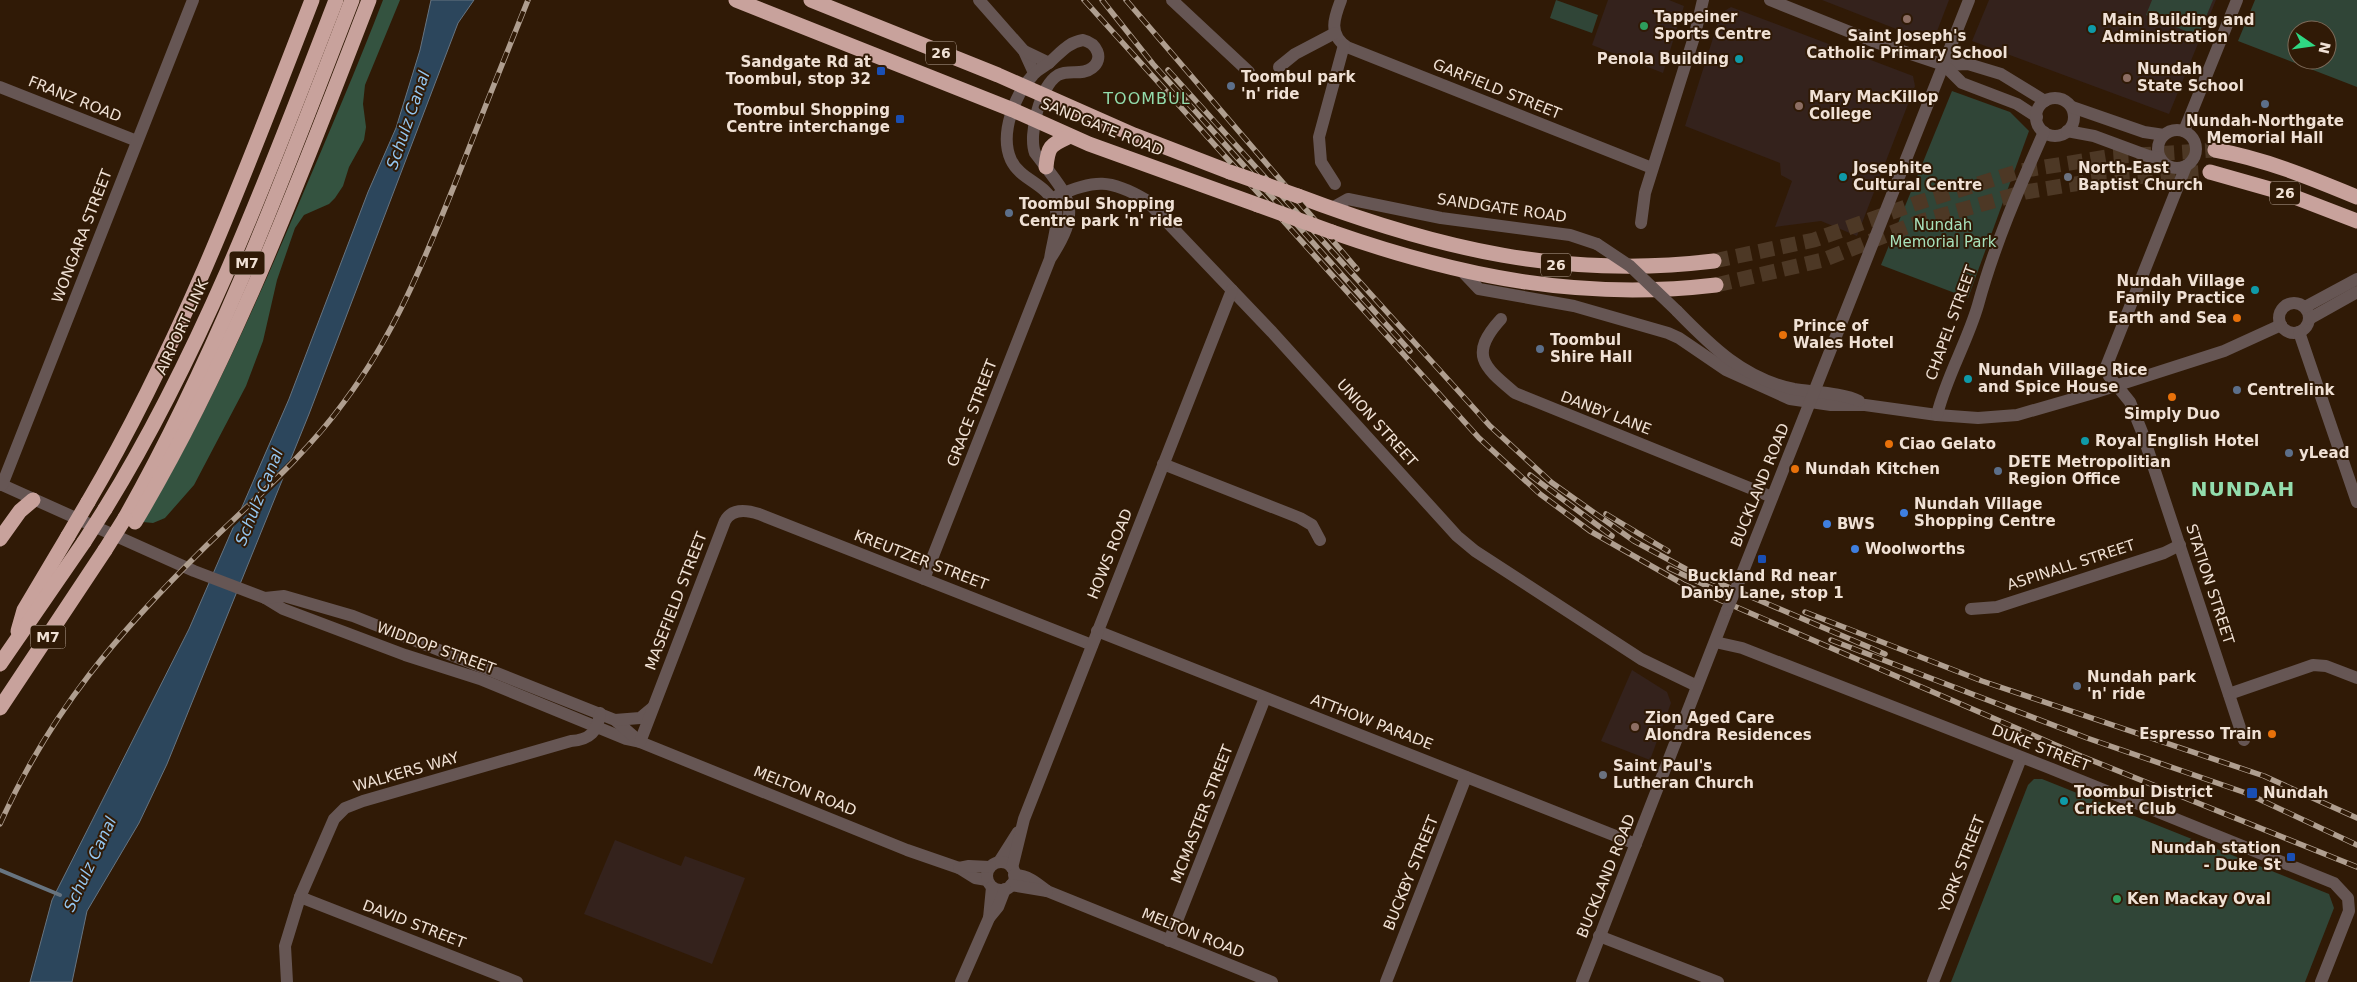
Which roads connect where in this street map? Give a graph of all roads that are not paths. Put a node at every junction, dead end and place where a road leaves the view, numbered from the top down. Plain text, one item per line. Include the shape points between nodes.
1 (193, 0) edge
2 (312, 0) edge
3 (336, 0) edge
4 (352, 0) edge
5 (369, 0) edge
6 (736, 0) edge
7 (811, 0) edge
8 (979, 0) edge
9 (1172, 0) edge
10 (1341, 0) edge
11 (1703, 0) edge
12 (1770, 0) edge
13 (1969, 0) edge
14 (2238, 0) edge
15 (1335, 33) junction
16 (1344, 45) junction
17 (1024, 51) junction
18 (1049, 63) junction
19 (1944, 65) junction
20 (1279, 66) dead end
21 (1249, 72) dead end
22 (1034, 73) junction
23 (1024, 86) junction
24 (0, 87) edge
25 (1044, 95) junction
26 (2045, 101) junction
27 (2072, 107) junction
28 (1014, 110) junction
29 (2036, 117) junction
30 (1035, 119) junction
31 (2067, 131) junction
32 (2184, 131) junction
33 (2044, 132) junction
34 (1070, 136) junction
35 (2164, 136) junction
36 (137, 141) junction
37 (2215, 150) tunnel mouth
38 (2160, 158) junction
39 (2186, 166) junction
40 (1046, 168) junction
41 (1652, 168) junction
42 (2210, 172) tunnel mouth
43 (1335, 184) dead end
44 (1065, 192) junction
45 (2357, 197) edge
46 (1052, 198) junction
47 (1332, 208) junction
48 (2357, 221) edge
49 (1641, 223) dead end
50 (1050, 259) junction
51 (1714, 261) tunnel mouth
52 (1461, 270) junction
53 (2357, 279) edge
54 (1716, 285) tunnel mouth
55 (1232, 290) junction
56 (2357, 292) edge
57 (2305, 307) junction
58 (1501, 319) dead end
59 (2310, 319) junction
60 (2281, 325) junction
61 (2299, 332) junction
62 (2116, 386) junction
63 (1812, 397) junction
64 (1937, 416) junction
65 (1164, 464) junction
66 (1, 485) edge
67 (1772, 497) junction
68 (33, 500) junction
69 (2357, 502) edge
70 (738, 511) joint
71 (130, 520) junction
72 (0, 539) edge
73 (1320, 540) dead end
74 (2180, 545) junction
75 (924, 579) junction
76 (265, 598) junction
77 (1971, 609) dead end
78 (1097, 631) junction
79 (1715, 642) junction
80 (14, 644) junction
81 (1092, 645) junction
82 (0, 664) edge
83 (2357, 678) edge
84 (1697, 686) junction
85 (2229, 694) junction
86 (1265, 698) junction
87 (0, 708) edge
88 (652, 708) junction
89 (600, 713) junction
90 (582, 720) junction
91 (615, 720) junction
92 (597, 727) junction
93 (2244, 740) dead end
94 (571, 741) junction
95 (640, 742) junction
96 (2021, 758) junction
97 (1466, 777) junction
98 (1020, 830) junction
99 (1636, 844) junction
100 (992, 874) junction
101 (1011, 879) junction
102 (300, 897) junction
103 (989, 918) junction
104 (1599, 936) junction
105 (1170, 941) junction
106 (287, 982) edge
107 (517, 982) edge
108 (961, 982) edge
109 (1272, 982) edge
110 (1386, 982) edge
111 (1582, 982) edge
112 (1718, 982) edge
113 (1933, 982) edge
114 (2321, 982) edge

1 - 36 street, WONGARA STREET
2 - 80 highway, bridge via 177,330 123,441 24,610
3 - 80 highway, AIRPORT LINK / M7, bridge via 200,333 145,441 84,542
4 - 71 highway, M7 via 214,341
5 - 71 highway via 230,340 172,458
6 - 28 highway, SANDGATE ROAD / 26
7 - 23 highway, SANDGATE ROAD / 26
8 - 17 street
9 - 21 street
10 - 15 street via 1334,18
11 - 41 street
12 - 19 street via 1875,42
13 - 19 street, BUCKLAND ROAD
14 - 32 street
15 - 16 street
15 - 20 street
16 - 41 street, GARFIELD STREET
16 - 43 street via 1319,137 1321,162
17 - 18 street
17 - 22 street
18 - 22 street, GRACE STREET
18 - 25 street, GRACE STREET via 1073,42 1088,41 1097,50 1098,60 1091,69 1057,76
19 - 26 street via 1968,64 2001,74
19 - 29 street via 1962,83 2017,104
19 - 63 street, BUCKLAND ROAD
22 - 23 street, GRACE STREET
23 - 25 highway, SANDGATE ROAD / 26
23 - 28 street, GRACE STREET
24 - 36 street, FRANZ ROAD
25 - 30 street, GRACE STREET
25 - 47 highway, SANDGATE ROAD / 26, bridge via 1134,135
26 - 27 street via 2057,98
26 - 29 street
27 - 31 street via 2074,120
27 - 35 street
28 - 30 highway, SANDGATE ROAD / 26
28 - 46 street, GRACE STREET via 1007,136 1011,160 1019,171
29 - 33 street
30 - 34 highway, SANDGATE ROAD / 26
30 - 40 street, GRACE STREET via 1033,146
31 - 33 street via 2056,136
31 - 38 street via 2094,136
32 - 35 street via 2173,130
32 - 39 street via 2194,138 2197,151
33 - 64 street, CHAPEL STREET via 1993,255
34 - 40 highway via 1050,146
34 - 52 highway, SANDGATE ROAD / 26, bridge via 1332,232
35 - 38 street via 2159,146
36 - 66 street, WONGARA STREET
37 - 45 highway, 26 via 2276,165
38 - 39 street via 2169,166
39 - 62 street, STATION STREET via 2108,358 2107,372
40 - 44 street, GRACE STREET
41 - 49 street
42 - 48 highway, 26 via 2284,193
44 - 46 street, UNION STREET
44 - 50 street, GRACE STREET via 1070,213 1068,226
44 - 55 street, UNION STREET via 1100,182 1133,192 1160,213
46 - 50 street, GRACE STREET via 1056,222
47 - 51 highway, SANDGATE ROAD / 26 via 1401,231 1531,261 1618,268
47 - 63 street, SANDGATE ROAD, bridge via 1348,199 1441,218 1570,235 1597,244 1630,266 1732,363 1760,378
50 - 75 street, GRACE STREET
52 - 54 highway, SANDGATE ROAD / 26 via 1528,284 1585,289 1643,291
52 - 63 street, SANDGATE ROAD via 1479,289 1583,308 1668,333 1739,378 1790,399
53 - 57 street
55 - 65 street, HOWS ROAD
55 - 84 street, UNION STREET via 1457,536 1641,659
56 - 59 street
57 - 59 street
57 - 60 street via 2293,302 2284,306 2279,315
58 - 67 street, DANBY LANE via 1483,350 1484,363 1515,393
59 - 61 street
60 - 61 street via 2289,332
60 - 62 street, SANDGATE ROAD via 2224,351
61 - 69 street
62 - 64 street, SANDGATE ROAD via 2017,415 1978,418
62 - 74 street, STATION STREET via 2130,402 2136,416
63 - 64 street, SANDGATE ROAD via 1857,399 1865,406
63 - 67 street, BUCKLAND ROAD
65 - 73 street via 1300,518 1312,525
65 - 78 street, HOWS ROAD
66 - 68 street, WIDDOP STREET
67 - 79 street, BUCKLAND ROAD, bridge
68 - 72 highway via 20,511
68 - 76 street, WIDDOP STREET via 208,577
70 - 75 street, KREUTZER STREET via 759,514
70 - 88 street, MASEFIELD STREET via 725,521
71 - 87 highway, M7
74 - 77 street, ASPINALL STREET via 1997,607
74 - 85 street, STATION STREET
75 - 81 street, KREUTZER STREET
76 - 89 street, WIDDOP STREET via 284,596 353,616
76 - 90 street, WIDDOP STREET via 283,609
78 - 81 street, HOWS ROAD
78 - 86 street, ATTHOW PARADE
79 - 84 street, BUCKLAND ROAD
79 - 96 street, DUKE STREET via 1742,648
80 - 82 highway, M7
81 - 98 street, HOWS ROAD
83 - 85 street via 2326,666 2313,665
84 - 99 street, BUCKLAND ROAD
85 - 93 street, STATION STREET
86 - 97 street, ATTHOW PARADE
86 - 105 street, MCMASTER STREET
88 - 91 street via 640,718
88 - 95 street, MASEFIELD STREET
89 - 91 street, MELTON ROAD
89 - 92 street
90 - 92 street, WIDDOP STREET
90 - 94 street via 580,730
91 - 95 street, MELTON ROAD
92 - 94 street, WALKERS WAY via 590,736
92 - 95 street, MELTON ROAD
94 - 102 street, WALKERS WAY via 345,808 330,827
95 - 100 street, MELTON ROAD via 959,868 966,874
96 - 113 street, YORK STREET
96 - 114 street, DUKE STREET via 2334,883 2348,898 2349,911
97 - 99 street, ATTHOW PARADE
97 - 110 street, BUCKBY STREET
98 - 100 street, HOWS ROAD via 1008,844
98 - 101 street, HOWS ROAD
99 - 104 street, BUCKLAND ROAD
100 - 101 street
100 - 101 street via 1006,863
100 - 103 street, HOWS ROAD
101 - 103 street, HOWS ROAD
101 - 105 street, MELTON ROAD via 1022,875 1047,891
102 - 106 street, WALKERS WAY via 285,946
102 - 107 street, DAVID STREET
103 - 108 street, HOWS ROAD
104 - 111 street, BUCKLAND ROAD
104 - 112 street
105 - 109 street, MELTON ROAD

